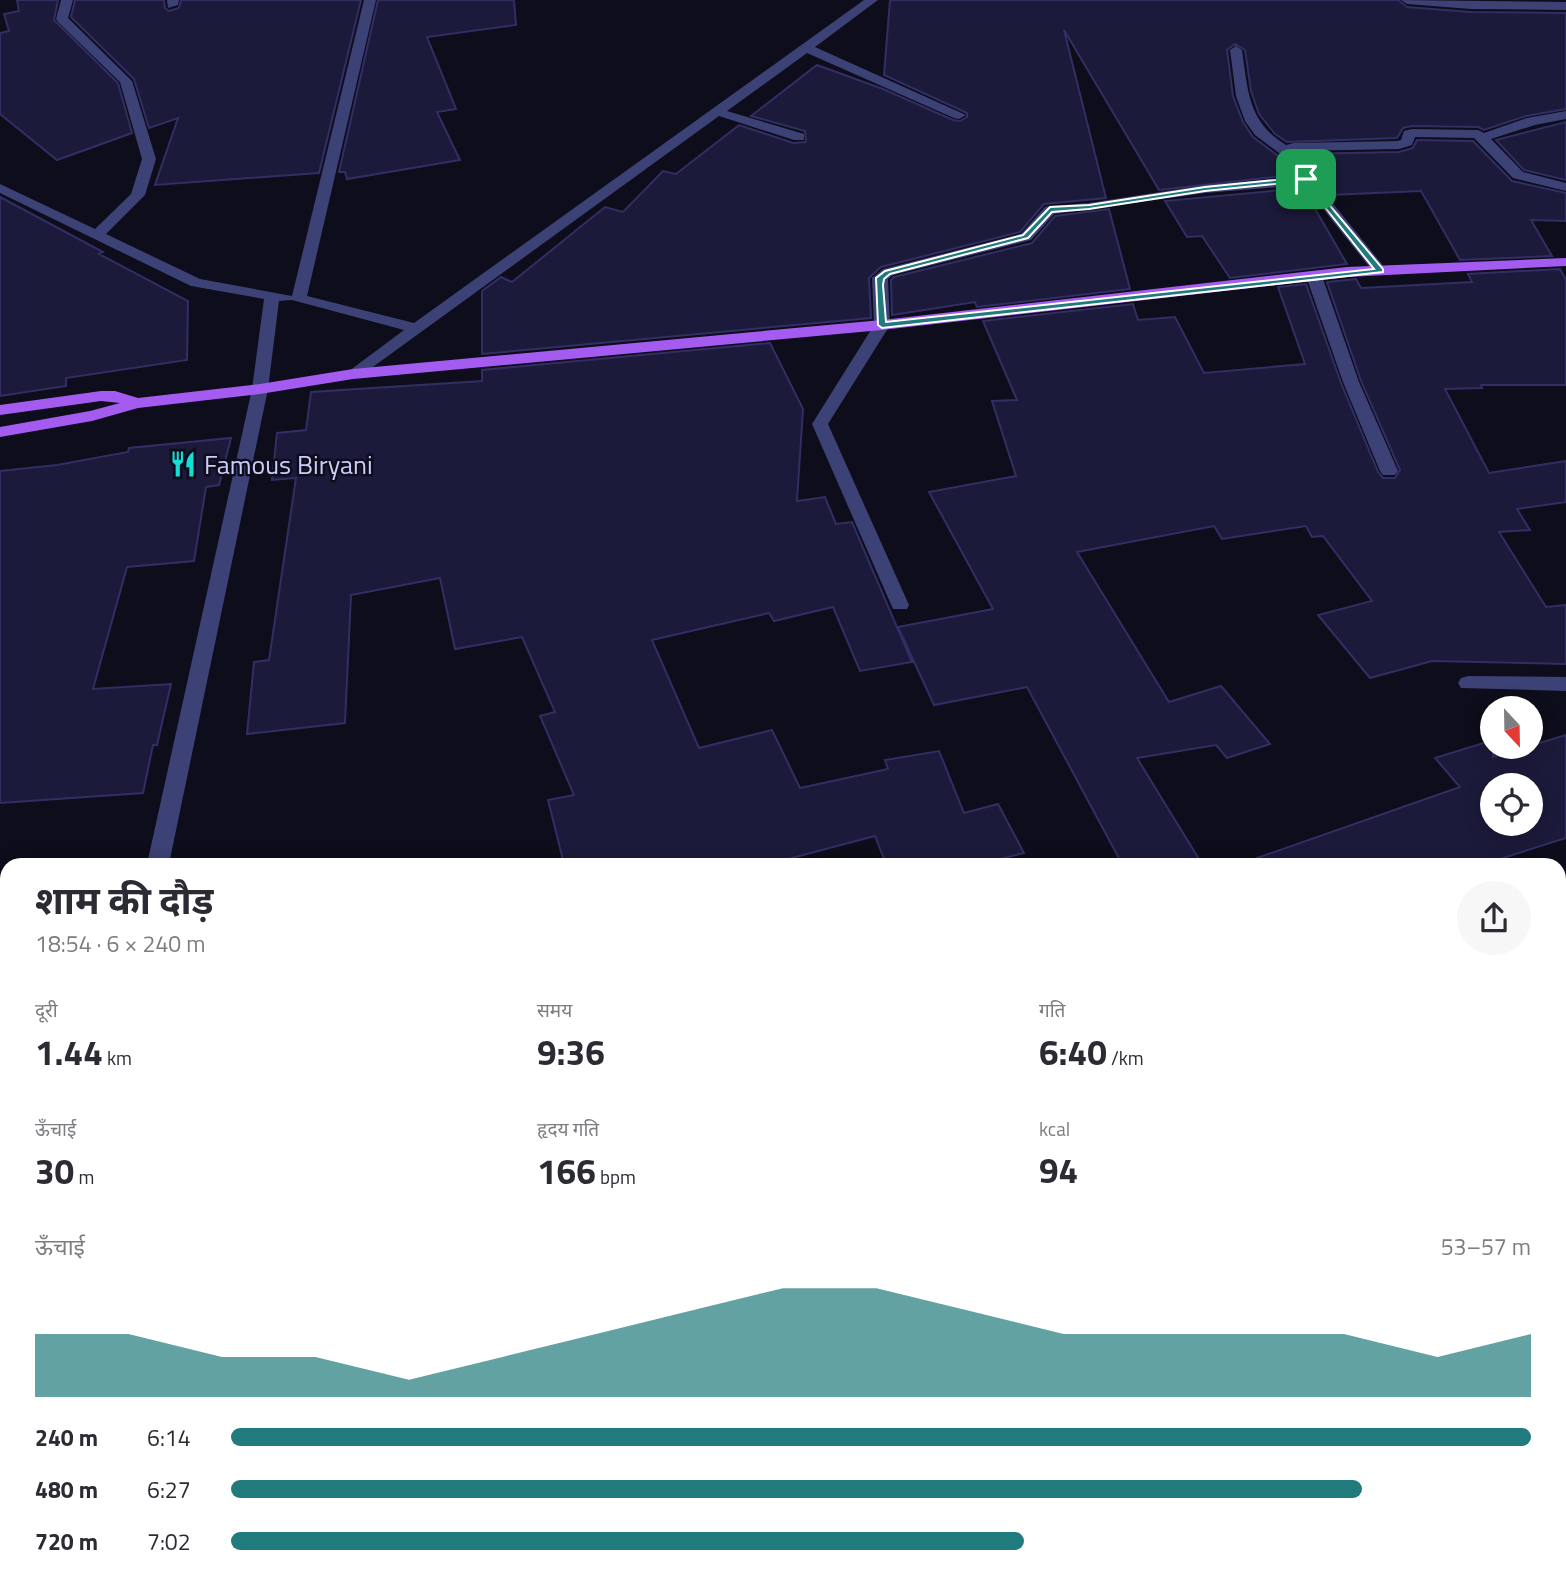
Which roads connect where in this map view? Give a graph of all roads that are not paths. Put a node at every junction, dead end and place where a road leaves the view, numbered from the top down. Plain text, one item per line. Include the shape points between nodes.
1 (67, 0) edge
2 (370, 0) edge
3 (872, 0) edge
4 (1407, 0) edge
5 (1566, 6) edge
6 (804, 47) junction
7 (1236, 51) dead end
8 (715, 111) junction
9 (958, 115) dead end
10 (1566, 115) edge
11 (799, 136) dead end
12 (1484, 138) junction
13 (1286, 151) junction
14 (1306, 179) junction
15 (1566, 187) edge
16 (0, 188) edge
17 (97, 235) junction
18 (1566, 262) edge
19 (1380, 271) junction
20 (1314, 276) junction
21 (272, 296) junction
22 (299, 299) junction
23 (882, 325) junction
24 (416, 328) junction
25 (353, 374) junction
26 (260, 389) junction
27 (137, 403) junction
28 (0, 410) edge
29 (0, 432) edge
30 (1390, 471) dead end
31 (900, 605) dead end
32 (1468, 683) dead end
33 (1566, 684) edge
34 (159, 858) edge

1 - 17 street via 62,19 125,81 149,159 138,195
2 - 22 street
3 - 6 street
4 - 5 street
6 - 8 street
6 - 9 street
7 - 13 street via 1247,116 1261,135
8 - 11 street
8 - 24 street
10 - 12 street
12 - 13 street via 1471,132 1416,132 1399,145 1294,147
12 - 15 street via 1518,174
13 - 14 street
14 - 19 street
14 - 23 street via 1050,210 1026,237 888,272 879,285
16 - 17 street
17 - 21 street via 196,283
18 - 19 main road
19 - 20 main road
20 - 23 main road
20 - 30 street via 1351,382
21 - 22 street
21 - 26 street
22 - 24 street
23 - 25 main road
23 - 31 street via 820,424
24 - 25 street
25 - 26 main road
26 - 27 main road
26 - 34 street
27 - 28 main road via 101,396
27 - 29 main road
32 - 33 street

